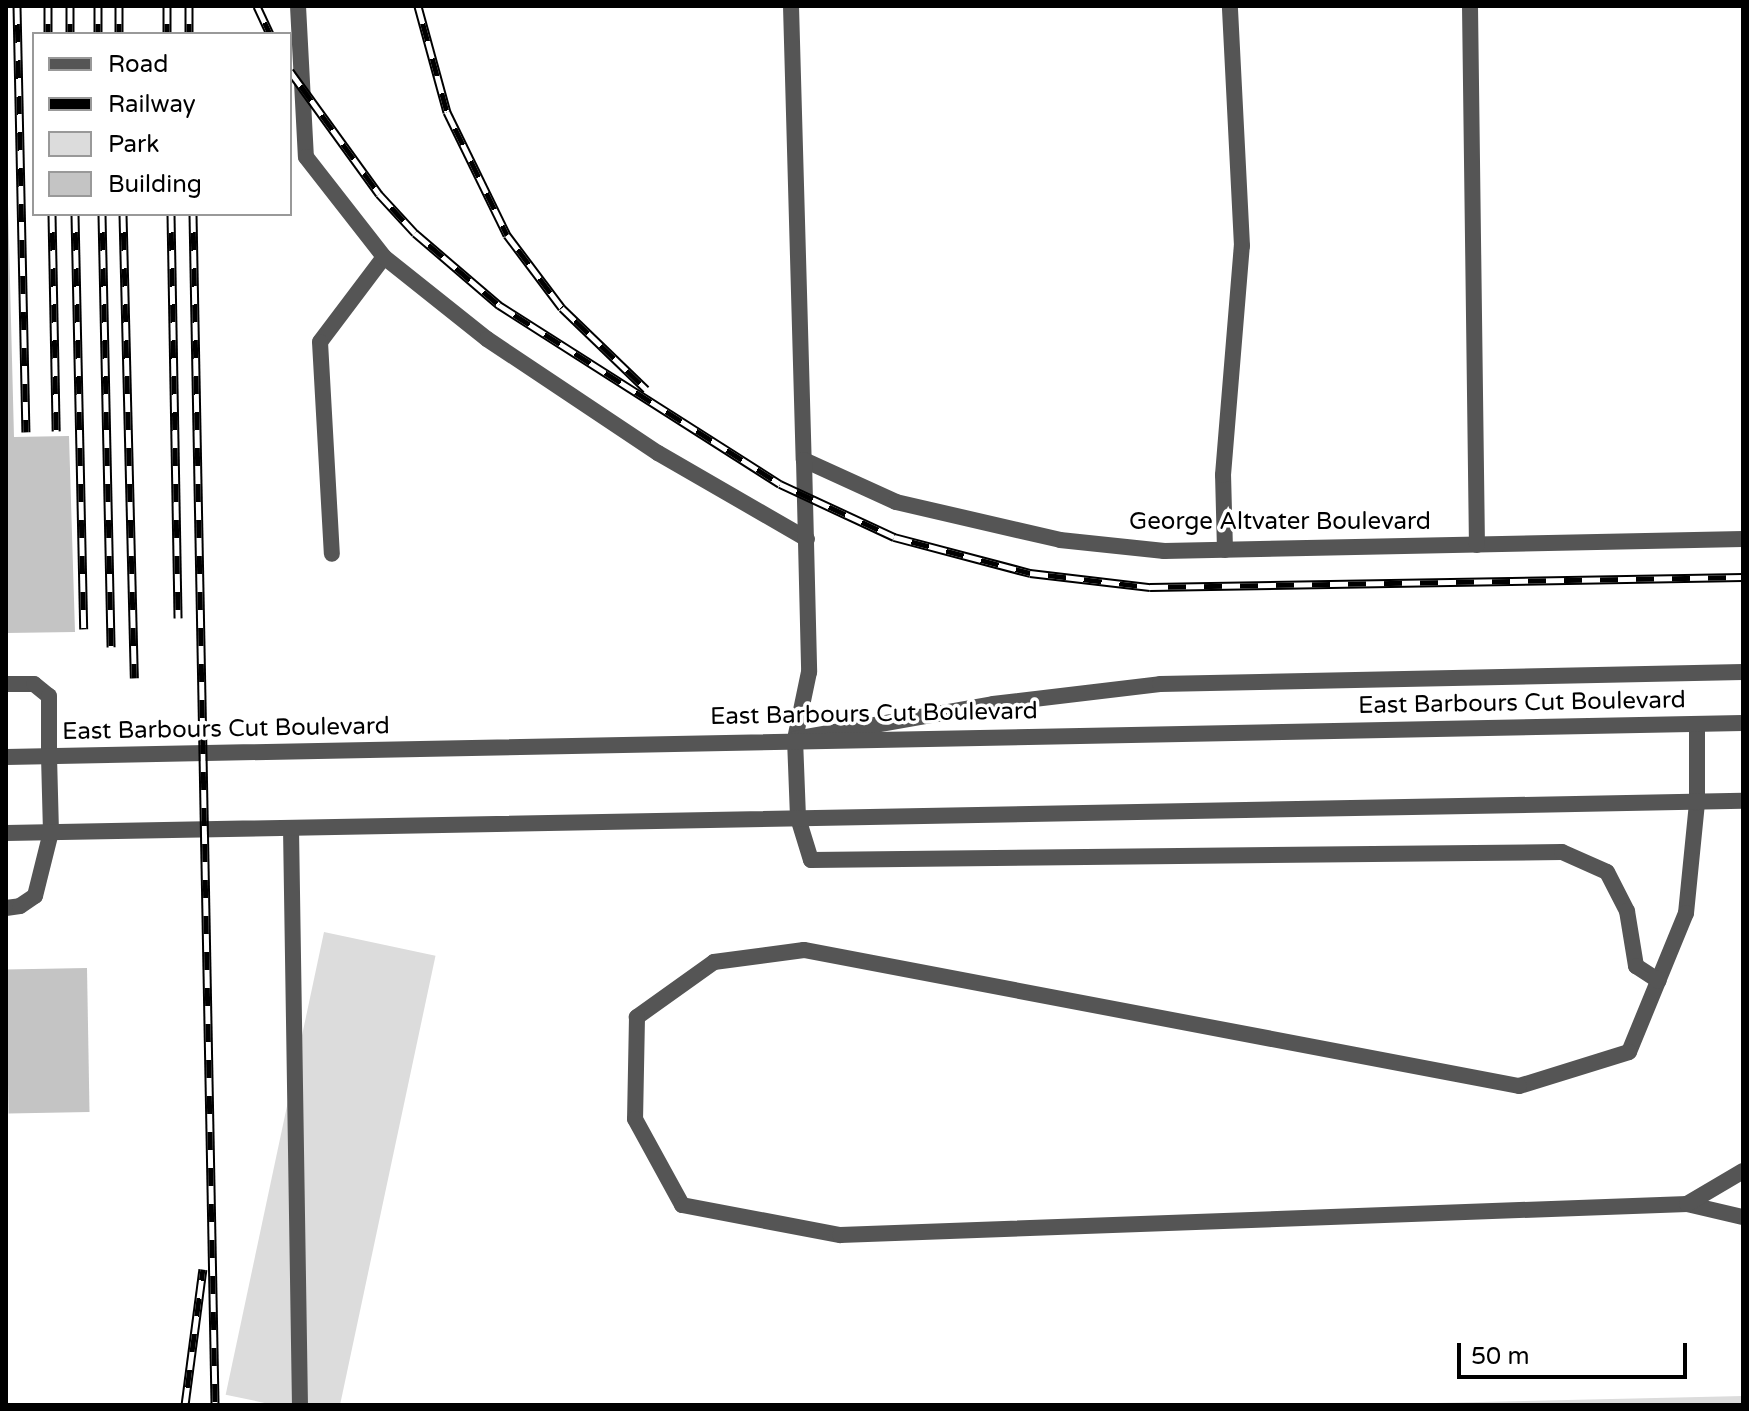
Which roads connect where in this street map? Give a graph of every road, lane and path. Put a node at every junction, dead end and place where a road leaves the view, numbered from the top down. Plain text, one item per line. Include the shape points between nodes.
1 (298, 6) edge
2 (791, 6) edge
3 (1230, 6) edge
4 (1470, 6) edge
5 (384, 257) junction
6 (804, 460) junction
7 (807, 539) junction
8 (1743, 539) edge
9 (1477, 545) junction
10 (1225, 550) junction
11 (332, 554) dead end
12 (1743, 672) edge
13 (6, 684) edge
14 (1743, 723) edge
15 (1697, 724) junction
16 (795, 739) junction
17 (49, 756) junction
18 (6, 757) edge
19 (1743, 801) edge
20 (1697, 803) junction
21 (798, 818) junction
22 (291, 828) junction
23 (51, 832) junction
24 (6, 833) edge
25 (6, 908) edge
26 (1659, 981) junction
27 (1743, 1171) edge
28 (1687, 1204) junction
29 (1743, 1217) edge
30 (300, 1405) edge

1 - 5 street via 306,157
2 - 6 street
3 - 10 street via 1242,246 1223,475
4 - 9 street
5 - 7 street via 540,374 658,453
5 - 11 street via 320,342
6 - 7 street
6 - 10 street, George Altvater Boulevard via 896,502 1060,540 1164,551
7 - 16 street via 809,672
8 - 9 street, George Altvater Boulevard
9 - 10 street, George Altvater Boulevard
12 - 16 street via 1160,684 993,704
13 - 17 street via 34,684 49,696
14 - 15 street, East Barbours Cut Boulevard
15 - 16 street, East Barbours Cut Boulevard
15 - 20 street
16 - 17 street, East Barbours Cut Boulevard
16 - 21 street
17 - 18 street, East Barbours Cut Boulevard
17 - 23 street
19 - 20 street
20 - 21 street
20 - 26 street via 1686,913
21 - 22 street
21 - 26 street via 811,860 1562,852 1607,872 1627,911 1636,966
22 - 23 street
22 - 30 street
23 - 24 street
23 - 25 street via 35,896
26 - 28 street via 1629,1052 1519,1086 804,950 714,962 637,1017 635,1119 682,1205 840,1235
27 - 28 street
28 - 29 street

